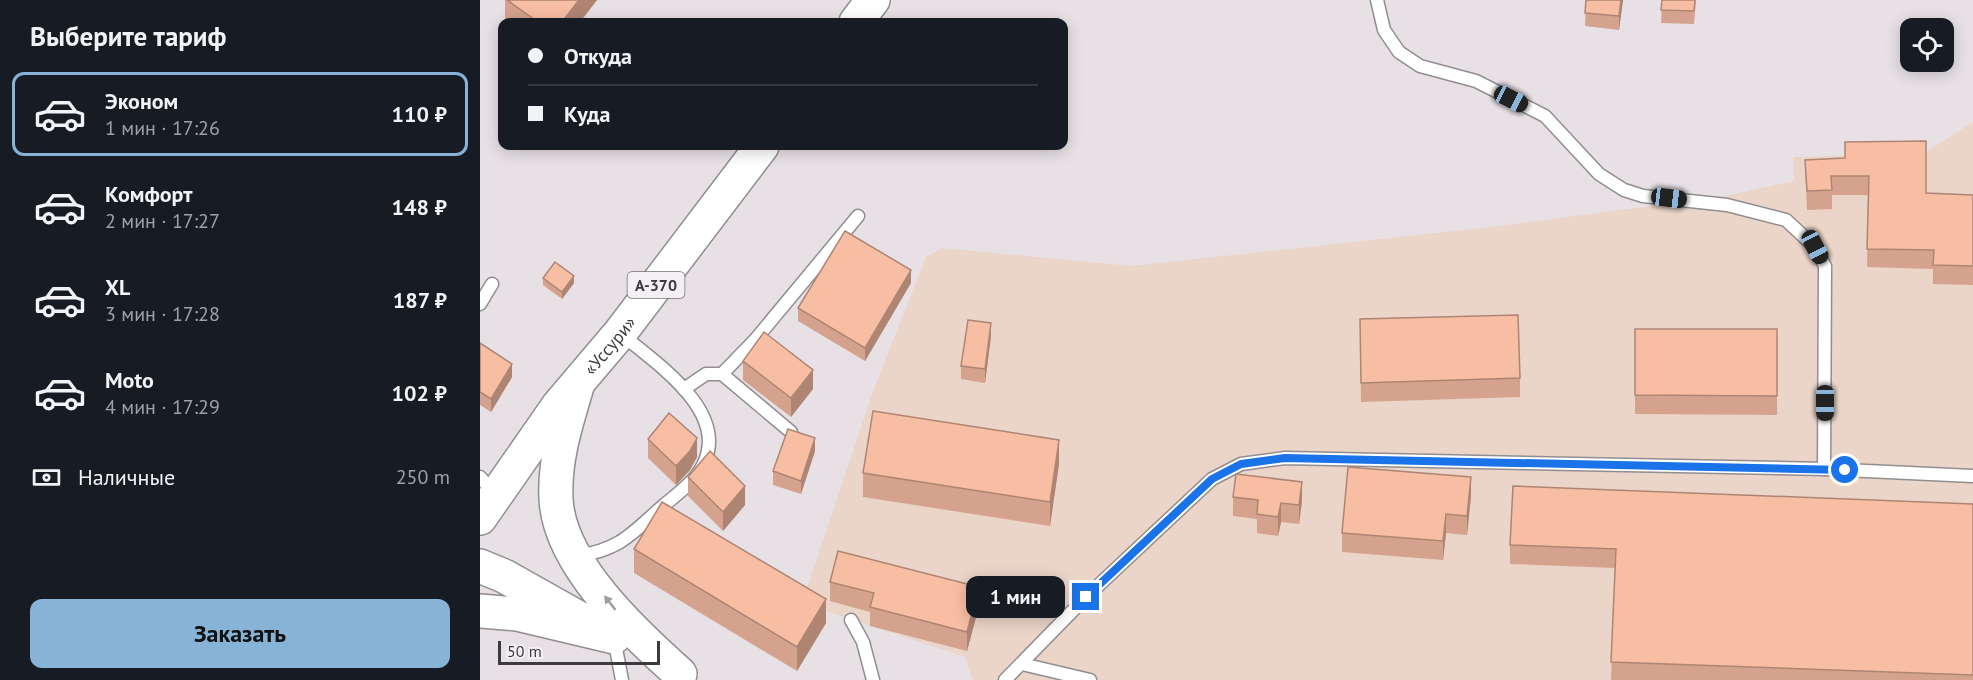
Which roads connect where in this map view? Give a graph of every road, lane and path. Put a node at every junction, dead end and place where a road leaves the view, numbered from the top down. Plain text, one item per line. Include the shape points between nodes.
1 (873, 0) edge
2 (1377, 0) edge
3 (859, 18) edge
4 (759, 150) edge
5 (858, 216) dead end
6 (492, 284) dead end
7 (480, 304) edge
8 (620, 333) junction
9 (722, 374) junction
10 (684, 389) junction
11 (568, 394) junction
12 (791, 432) edge
13 (1824, 469) junction
14 (1973, 476) edge
15 (482, 483) edge
16 (480, 518) edge
17 (574, 557) junction
18 (480, 566) edge
19 (480, 611) edge
20 (851, 620) dead end
21 (614, 637) junction
22 (1022, 664) junction
23 (685, 677) edge
24 (622, 680) edge
25 (873, 680) edge
26 (1005, 680) edge
27 (1090, 680) edge

1 - 3 main road
2 - 13 lane via 1384,30 1400,52 1420,66 1476,81 1545,116 1599,174 1624,190 1643,196 1728,205 1786,220 1815,247 1825,266
4 - 8 main road, «Уссури» / А-370
5 - 9 lane
6 - 7 lane
8 - 10 lane
8 - 11 main road, «Уссури» / А-370
9 - 10 lane via 706,374
9 - 12 lane
10 - 17 lane via 708,429 704,464 682,490 624,541 600,552
11 - 15 main road
11 - 16 main road, «Уссури» / А-370
11 - 17 main road via 556,490 561,528
13 - 14 lane
13 - 22 lane via 1285,458 1241,464 1212,479 1086,597
23 -> 17 main road via 631,630
18 - 21 main road
19 - 21 main road via 517,614
20 - 25 lane via 863,642
21 - 23 main road
21 - 24 lane
22 - 26 lane
22 - 27 lane

